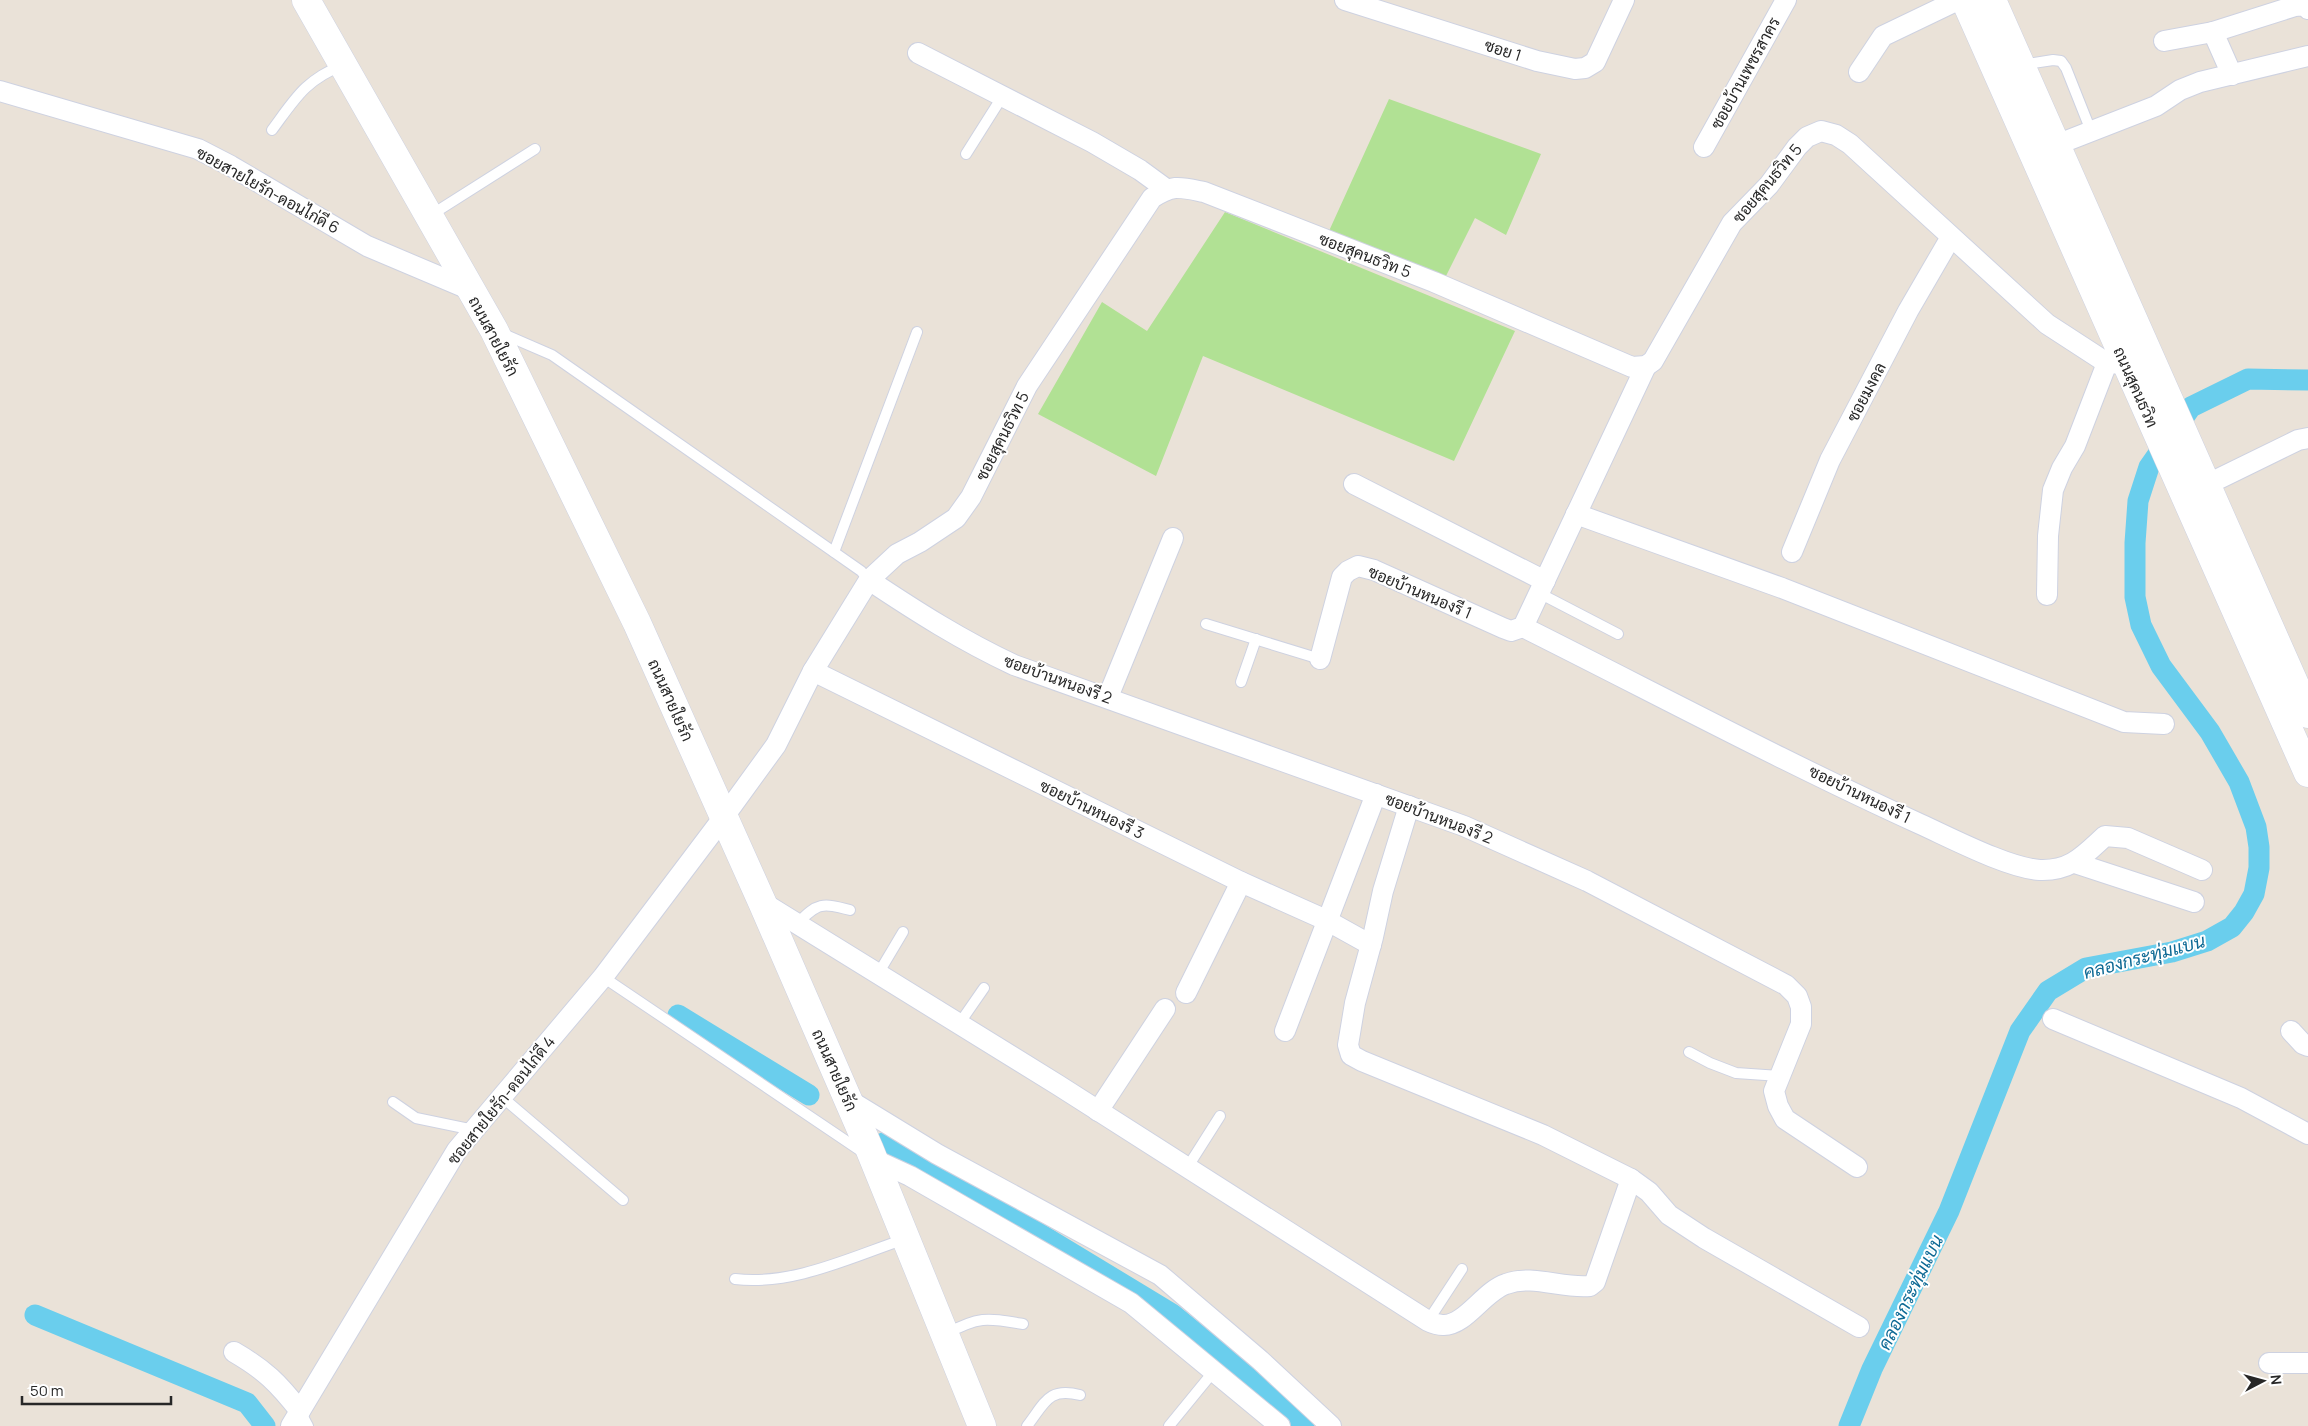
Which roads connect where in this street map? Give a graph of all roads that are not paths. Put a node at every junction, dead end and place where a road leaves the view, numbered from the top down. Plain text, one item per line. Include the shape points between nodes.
1 (306, 0) edge
2 (1345, 0) edge
3 (1624, 0) edge
4 (1786, 0) edge
5 (1979, 2) edge
6 (2308, 9) edge
7 (2213, 32) junction
8 (2164, 41) dead end
9 (918, 53) dead end
10 (2308, 56) edge
11 (343, 65) junction
12 (2020, 65) junction
13 (1859, 72) dead end
14 (2232, 75) junction
15 (0, 91) edge
16 (1002, 97) junction
17 (272, 130) dead end
18 (2092, 131) junction
19 (2056, 145) junction
20 (1704, 147) dead end
21 (536, 149) dead end
22 (966, 154) dead end
23 (1166, 189) junction
24 (429, 216) junction
25 (1951, 238) junction
26 (471, 290) junction
27 (494, 330) junction
28 (917, 332) dead end
29 (2116, 364) junction
30 (1646, 366) junction
31 (2164, 418) junction
32 (2306, 443) edge
33 (2178, 452) junction
34 (1354, 484) dead end
35 (2206, 485) junction
36 (1576, 514) junction
37 (1173, 538) dead end
38 (834, 552) junction
39 (1792, 552) dead end
40 (869, 580) junction
41 (1542, 587) junction
42 (2047, 595) dead end
43 (1206, 624) dead end
44 (1523, 627) junction
45 (1618, 634) dead end
46 (1256, 639) junction
47 (1320, 659) joint
48 (812, 672) junction
49 (1241, 682) dead end
50 (1108, 697) junction
51 (2305, 702) edge
52 (2164, 724) dead end
53 (2308, 773) edge
54 (1376, 794) junction
55 (1409, 806) junction
56 (723, 818) junction
57 (2075, 863) junction
58 (2202, 870) dead end
59 (1241, 882) junction
60 (762, 902) junction
61 (2194, 902) dead end
62 (850, 910) dead end
63 (1326, 920) junction
64 (797, 924) junction
65 (903, 932) dead end
66 (1371, 945) junction
67 (878, 974) junction
68 (603, 977) junction
69 (984, 988) dead end
70 (1186, 993) dead end
71 (1165, 1009) dead end
72 (2053, 1019) dead end
73 (959, 1024) junction
74 (2291, 1030) dead end
75 (1285, 1031) dead end
76 (2308, 1046) edge
77 (1689, 1052) dead end
78 (1780, 1076) junction
79 (502, 1098) junction
80 (846, 1099) junction
81 (393, 1102) dead end
82 (1098, 1111) junction
83 (1220, 1116) dead end
84 (474, 1130) junction
85 (2308, 1134) edge
86 (873, 1160) junction
87 (1857, 1167) dead end
88 (1187, 1168) junction
89 (1631, 1179) junction
90 (623, 1200) dead end
91 (906, 1238) junction
92 (1462, 1269) dead end
93 (735, 1280) dead end
94 (1428, 1321) junction
95 (1024, 1324) dead end
96 (1859, 1327) dead end
97 (945, 1334) junction
98 (234, 1352) dead end
99 (2269, 1363) dead end
100 (2308, 1363) edge
101 (1214, 1371) junction
102 (1080, 1395) dead end
103 (300, 1421) edge
104 (982, 1426) edge
105 (1026, 1426) edge
106 (1168, 1426) edge
107 (1280, 1426) edge
108 (1331, 1426) edge

1 - 11 street, ถนนสายใยรัก
2 - 3 street, ซอย 1 via 1536,60 1575,69 1595,62
4 - 20 street, ซอยบ้านเพชรสาคร
5 - 12 street, ถนนสุคนธวิท
5 - 13 street via 1883,36
5 - 29 street, ถนนสุคนธวิท
6 - 7 street via 2305,5 2295,6
7 - 8 street
7 - 14 street
9 - 16 street
10 - 14 street
11 - 17 lane via 324,73 304,88
11 - 24 street, ถนนสายใยรัก
12 - 18 lane via 2053,60 2061,62
12 - 19 street, ถนนสุคนธวิท
14 - 18 street via 2200,82 2180,90 2156,106
15 - 26 street, ซอยสายใยรัก-ดอนไก่ดี 6 via 198,149 367,246
16 - 22 lane
16 - 23 street via 1115,155
18 - 19 street
19 - 31 street, ถนนสุคนธวิท
21 - 24 lane
23 - 30 street, ซอยสุคนธวิท 5 via 1182,187 1204,192 1434,282 1632,367
23 - 40 street, ซอยสุคนธวิท 5 via 1152,198 1047,354 956,518 897,554
24 - 26 street, ถนนสายใยรัก
25 - 29 street, ซอยสุคนธวิท 5 via 2047,324
25 - 30 street, ซอยสุคนธวิท 5 via 1850,144 1821,131 1807,137 1797,147 1769,185 1732,223 1653,361
25 - 39 street, ซอยมงคล via 1908,311 1830,460
26 - 27 street, ถนนสายใยรัก
27 - 38 lane via 552,355
27 - 56 street, ถนนสายใยรัก via 637,623
28 - 38 lane
29 - 31 street, ถนนสุคนธวิท
29 - 42 street via 2053,490
30 - 36 street
31 - 33 street, ถนนสุคนธวิท
32 - 35 street
33 - 35 street, ถนนสุคนธวิท
33 - 53 street, ถนนสุคนธวิท
34 - 41 street
35 - 51 street, ถนนสุคนธวิท
36 - 41 street
36 - 52 street via 1782,588 2124,722
37 - 50 street
38 - 40 lane
40 - 48 street, ซอยสุคนธวิท 5
40 - 50 street, ซอยบ้านหนองรี 2 via 972,646 1014,665
41 - 44 street
41 - 45 lane
43 - 46 lane
44 - 47 street, ซอยบ้านหนองรี 1 via 1512,631 1503,628 1374,570 1358,566 1342,577
44 - 57 street, ซอยบ้านหนองรี 1 via 1884,807 1984,852 2039,870 2060,869
46 - 47 lane
46 - 49 lane
48 - 56 street, ซอยสุคนธวิท 5 via 776,745
48 - 59 street, ซอยบ้านหนองรี 3
50 - 54 street, ซอยบ้านหนองรี 2
54 - 55 street, ซอยบ้านหนองรี 2
54 - 63 street
55 - 66 street via 1383,891
55 - 78 street, ซอยบ้านหนองรี 2 via 1464,826 1587,881 1786,985 1802,1006 1801,1024
56 - 60 street, ถนนสายใยรัก
56 - 68 street, ซอยสายใยรัก-ดอนไก่ดี 4
57 - 58 street, ซอยบ้านหนองรี 1 via 2105,836 2128,838
57 - 61 street
59 - 63 street, ซอยบ้านหนองรี 3
59 - 70 street
60 - 64 street
60 - 80 street, ถนนสายใยรัก
62 - 64 lane via 829,904 815,906
63 - 66 street, ซอยบ้านหนองรี 3
63 - 75 street
64 - 67 street
65 - 67 lane
66 - 89 street via 1349,1035 1351,1055 1543,1135
67 - 73 street
68 - 79 street, ซอยสายใยรัก-ดอนไก่ดี 4
68 - 86 lane
69 - 73 lane
71 - 82 street
72 - 85 street via 2241,1098
73 - 82 street
74 - 76 street
77 - 78 lane via 1736,1073
78 - 87 street, ซอยบ้านหนองรี 2 via 1774,1091 1785,1119
79 - 84 street, ซอยสายใยรัก-ดอนไก่ดี 4
79 - 90 lane
80 - 86 street, ถนนสายใยรัก
80 - 108 street via 937,1154 1160,1275
81 - 84 lane via 416,1118
82 - 88 street
83 - 88 lane
84 - 103 street, ซอยสายใยรัก-ดอนไก่ดี 4 via 457,1150
86 - 91 street, ถนนสายใยรัก
86 - 101 street via 910,1176 1131,1303
88 - 94 street
89 - 94 street via 1595,1282 1590,1286 1524,1280 1506,1283 1463,1318 1443,1326
89 - 96 street via 1649,1192 1669,1215 1704,1238
91 - 93 lane via 803,1273 769,1281
91 - 97 street, ถนนสายใยรัก
92 - 94 lane
95 - 97 lane via 978,1319
97 - 104 street, ถนนสายใยรัก
98 - 103 street via 278,1383
99 - 100 street
101 - 106 lane
101 - 107 street
102 - 105 lane via 1058,1392

